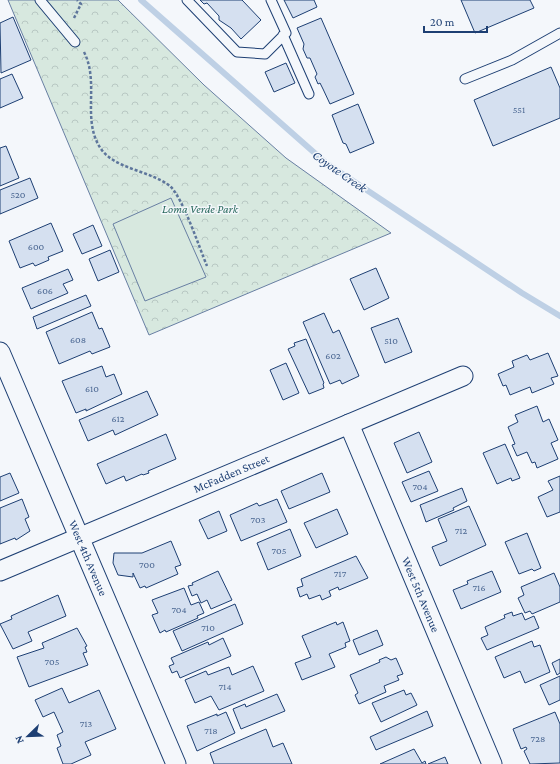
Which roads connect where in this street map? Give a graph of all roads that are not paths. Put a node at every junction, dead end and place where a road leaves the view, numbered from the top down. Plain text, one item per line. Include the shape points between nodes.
1 (40, 0) edge
2 (187, 0) edge
3 (271, 0) edge
4 (560, 33) edge
5 (283, 35) junction
6 (75, 42) road end
7 (465, 79) dead end
8 (309, 94) dead end
9 (0, 352) edge
10 (463, 376) dead end
11 (349, 424) junction
12 (80, 538) junction
13 (0, 571) edge
14 (176, 764) edge
15 (492, 764) edge

1 - 6 lane
2 - 5 lane via 237,52 265,54
3 - 5 lane via 286,33
4 - 7 lane via 512,60
5 - 8 lane
9 - 12 street, West 4th Avenue
10 - 11 street, McFadden Street
11 - 12 street, McFadden Street
11 - 15 street, West 5th Avenue
12 - 13 street, McFadden Street
12 - 14 street, West 4th Avenue

